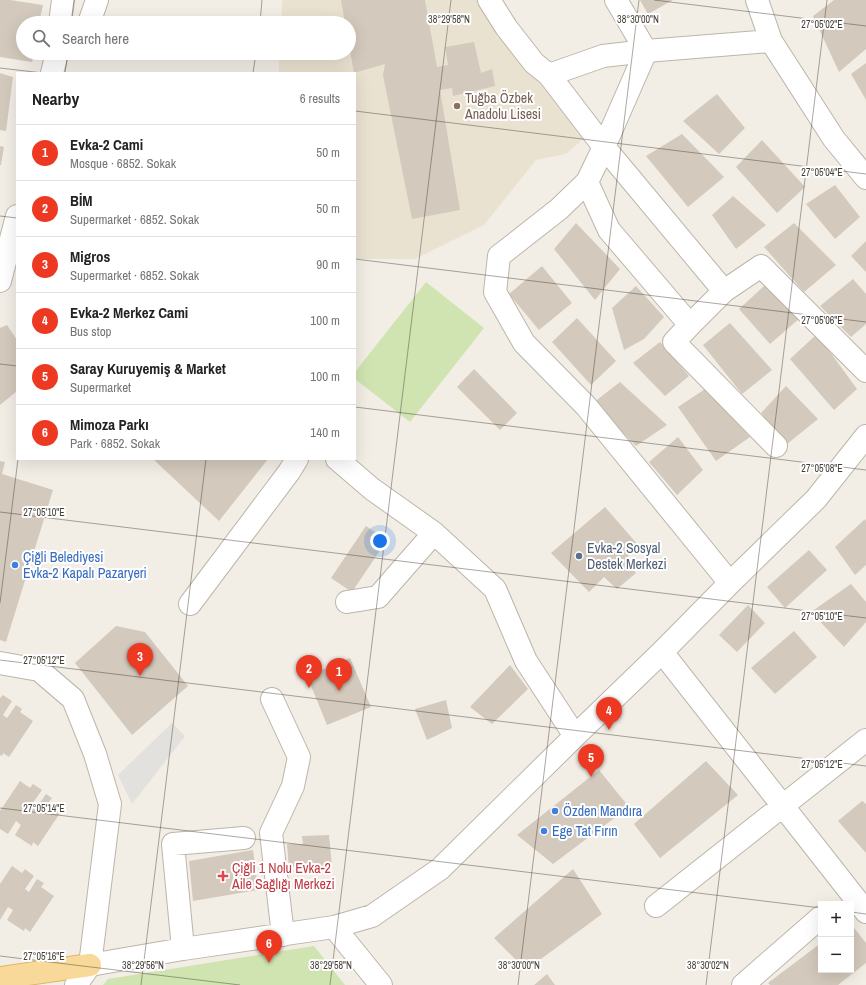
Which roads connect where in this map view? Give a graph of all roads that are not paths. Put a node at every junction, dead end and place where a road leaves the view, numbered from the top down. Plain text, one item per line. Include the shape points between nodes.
1 (63, 0) edge
2 (97, 0) edge
3 (489, 0) edge
4 (616, 0) edge
5 (757, 0) edge
6 (61, 16) edge
7 (91, 16) edge
8 (770, 41) junction
9 (646, 51) junction
10 (55, 60) edge
11 (52, 72) edge
12 (549, 74) junction
13 (604, 147) junction
14 (866, 178) edge
15 (587, 182) junction
16 (16, 220) edge
17 (0, 281) edge
18 (724, 291) junction
19 (690, 325) junction
20 (866, 371) edge
21 (866, 436) edge
22 (776, 446) dead end
23 (296, 460) edge
24 (338, 460) edge
25 (434, 533) junction
26 (730, 583) junction
27 (347, 602) dead end
28 (190, 604) dead end
29 (662, 652) junction
30 (0, 663) edge
31 (272, 699) dead end
32 (575, 736) junction
33 (866, 740) edge
34 (783, 806) junction
35 (244, 838) dead end
36 (843, 898) edge
37 (656, 906) dead end
38 (866, 912) edge
39 (818, 920) edge
40 (334, 927) junction
41 (283, 935) junction
42 (183, 948) junction
43 (90, 964) junction
44 (0, 978) edge
45 (76, 985) edge
46 (381, 985) edge
47 (743, 985) edge

1 - 6 street
2 - 7 street
3 - 12 street via 506,27 534,62
4 - 9 street
5 - 8 street
8 - 9 street
8 - 14 street via 834,138
9 - 12 street via 603,56
9 - 13 street
10 - 11 street
12 - 13 street
13 - 15 street
13 - 18 street
15 - 19 street via 609,230
15 - 26 street via 559,209 499,256 495,292 524,343 586,406
16 - 17 street
18 - 19 street
18 - 20 street via 761,266
19 - 22 street via 674,342
21 - 26 street via 816,499
23 - 28 street
24 - 25 street via 372,489
25 - 27 street via 378,597
25 - 32 street via 495,589 526,661
26 - 29 street
29 - 32 street
29 - 34 street
30 - 43 street via 39,670 73,699 95,754 110,804
31 - 41 street via 298,757 293,786 271,833
32 - 40 street via 440,869 372,916
33 - 34 street
34 - 36 street
34 - 37 street
35 - 42 street via 173,844
36 - 38 street
39 - 47 street
40 - 41 street
40 - 46 street
41 - 42 street
42 - 43 street
43 - 44 main road
43 - 45 street

